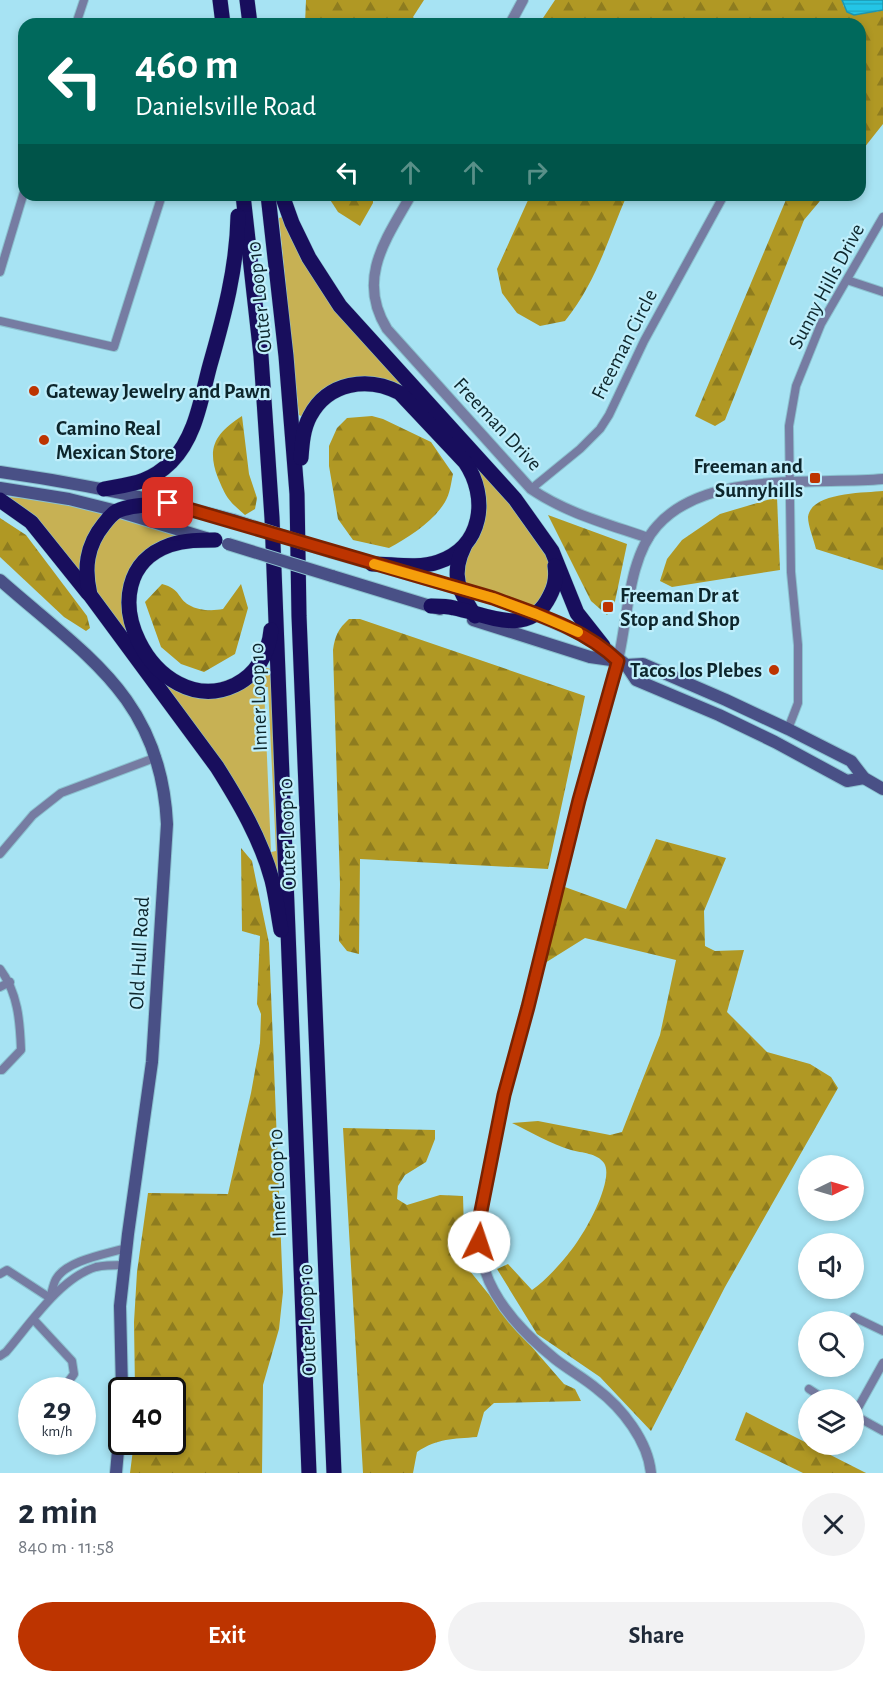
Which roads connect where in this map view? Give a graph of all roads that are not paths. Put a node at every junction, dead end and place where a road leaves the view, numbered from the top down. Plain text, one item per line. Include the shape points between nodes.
1 (84, 0) edge
2 (220, 0) edge
3 (247, 0) edge
4 (524, 0) edge
5 (78, 18) edge
6 (222, 18) edge
7 (249, 18) edge
8 (514, 18) edge
9 (21, 201) edge
10 (160, 201) edge
11 (238, 201) edge
12 (244, 201) edge
13 (269, 201) edge
14 (284, 201) edge
15 (408, 201) edge
16 (721, 201) edge
17 (883, 217) edge
18 (0, 272) edge
19 (847, 280) junction
20 (883, 292) edge
21 (0, 321) edge
22 (0, 471) edge
23 (883, 479) edge
24 (790, 483) junction
25 (0, 488) edge
26 (104, 489) junction
27 (531, 489) junction
28 (297, 494) junction
29 (0, 500) edge
30 (168, 503) junction
31 (117, 511) junction
32 (648, 538) junction
33 (221, 542) junction
34 (466, 542) junction
35 (552, 551) junction
36 (372, 564) junction
37 (0, 580) edge
38 (275, 588) junction
39 (459, 589) junction
40 (90, 595) junction
41 (431, 606) joint
42 (536, 614) junction
43 (475, 617) junction
44 (603, 646) junction
45 (622, 663) junction
46 (788, 729) junction
47 (157, 757) junction
48 (864, 778) junction
49 (883, 789) edge
50 (0, 854) edge
51 (0, 969) edge
52 (290, 977) junction
53 (10, 982) junction
54 (0, 987) edge
55 (0, 1071) edge
56 (126, 1248) junction
57 (124, 1265) junction
58 (0, 1274) edge
59 (50, 1298) junction
60 (34, 1320) junction
61 (864, 1322) edge
62 (883, 1331) edge
63 (0, 1356) edge
64 (883, 1363) edge
65 (72, 1377) edge
66 (122, 1377) edge
67 (864, 1397) edge
68 (864, 1421) edge
69 (883, 1431) edge
70 (118, 1455) edge
71 (653, 1472) edge
72 (116, 1473) edge
73 (307, 1473) edge
74 (334, 1473) edge

1 - 5 street
2 - 6 highway
3 - 7 highway
4 - 8 street
9 - 18 street
10 - 21 street via 114,347
11 - 26 highway via 231,288 189,435 162,470 141,483
12 - 38 highway, Inner Loop 10 via 261,356
13 - 28 highway, Outer Loop 10
14 - 35 highway via 309,258 340,306 515,499
15 - 27 street, Freeman Drive via 382,248 373,279 376,307 387,329
16 - 27 street, Freeman Circle via 600,429
17 - 19 street, Sunny Hills Drive
19 - 20 street
19 - 24 street, Sunny Hills Drive via 821,324 796,387 789,426
22 - 26 main road
23 - 24 street
24 - 32 street via 706,494 679,508
24 - 46 street, Sunny Hills Drive via 798,703
25 - 31 main road
26 - 30 main road
27 - 32 street, Freeman Drive via 567,509
28 - 34 highway via 303,438 316,407 350,384 389,387 414,406 472,473 479,512
28 - 74 highway, Outer Loop 10
29 - 40 highway via 32,522
30 - 31 highway
30 - 36 main road, bridge
31 - 33 main road
31 - 40 highway via 103,525 89,550
32 - 45 street via 634,578
33 - 38 highway via 168,546 143,562 129,590 128,610 135,634 172,681 199,691 214,691 228,688 250,674 270,639
33 - 41 main road, bridge
34 - 36 highway via 452,555 431,564
34 - 39 highway via 458,560
35 - 42 highway via 554,590
35 - 44 highway via 578,613
36 - 39 main road
37 - 47 main road, Old Hull Road via 110,678 136,712
38 - 52 highway, Inner Loop 10
39 - 42 main road
39 - 43 highway
40 - 52 highway via 217,767 250,823 272,880
41 - 43 highway via 453,607
42 - 43 highway via 507,622
42 - 44 main road
43 - 45 main road via 590,657
44 - 45 main road
45 - 46 main road via 643,664
45 - 48 main road via 636,680 728,719 847,781
45 - 71 street via 579,800 504,1095 480,1216 479,1242 488,1279 501,1301 534,1341 618,1409 637,1435
46 - 48 main road via 851,760
47 - 50 street via 61,793 33,815
47 - 56 main road, Old Hull Road via 167,824 154,1038
48 - 49 main road
51 - 53 street
52 - 73 highway, Inner Loop 10
53 - 54 street
53 - 55 street via 20,1017 21,1050
56 - 57 main road, Old Hull Road
56 - 59 street via 72,1265 57,1278
57 - 59 street via 96,1267
57 - 66 main road, Old Hull Road via 120,1306
58 - 59 street via 7,1270
59 - 60 street
60 - 63 street
60 - 65 street via 72,1361
61 - 62 street
64 - 67 street
68 - 69 street
70 - 72 main road

